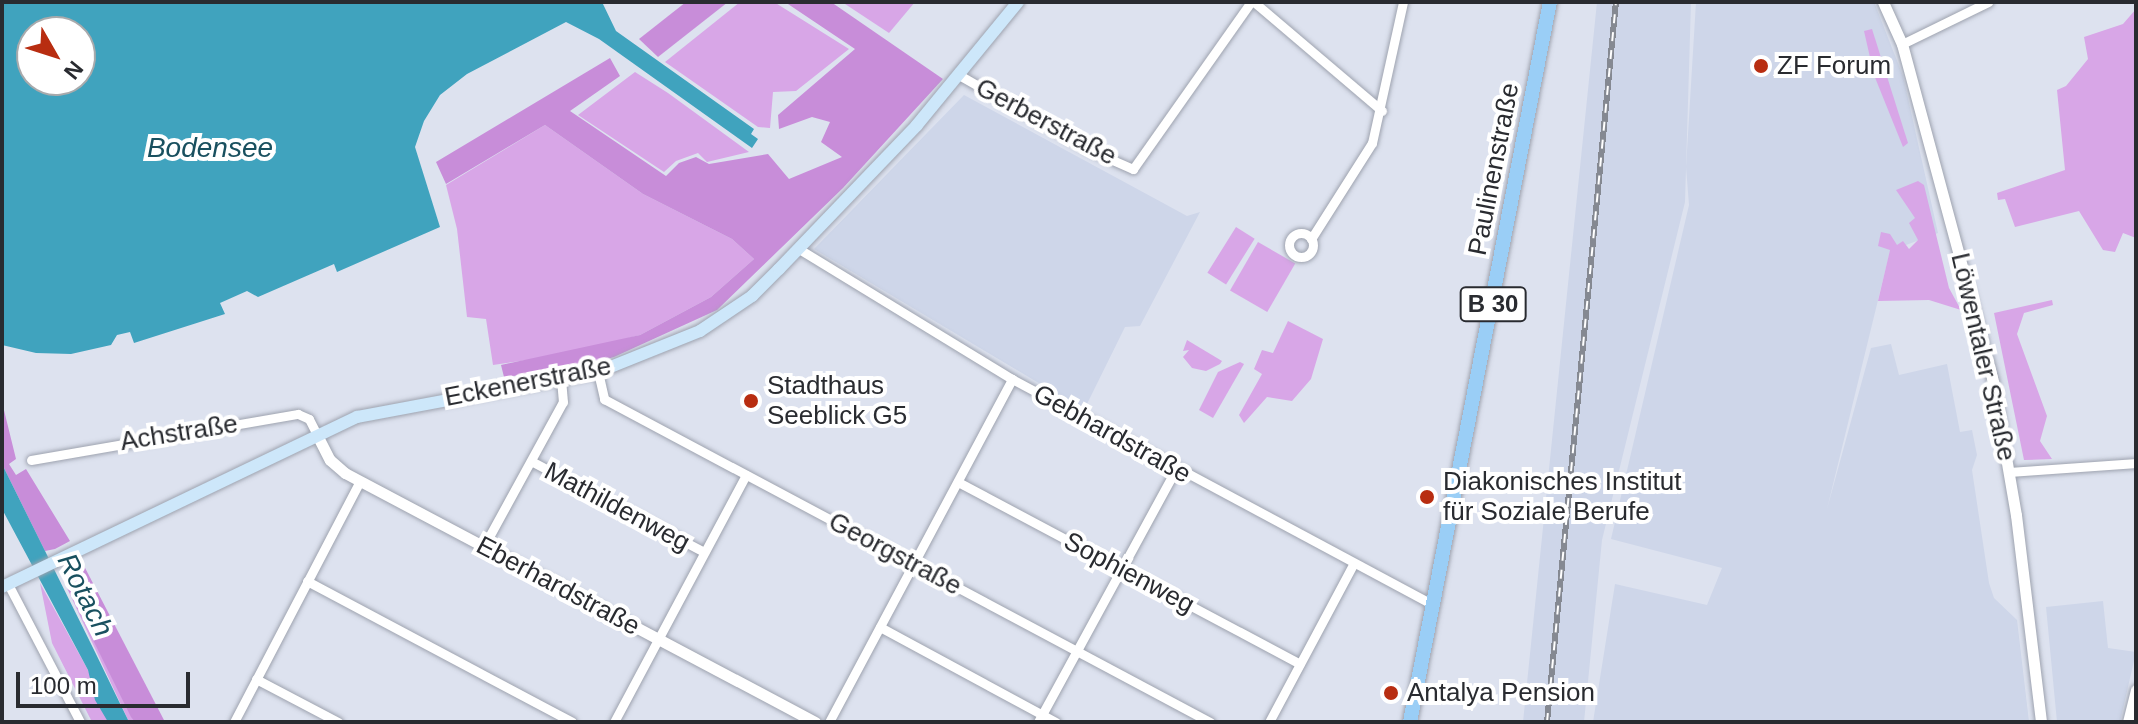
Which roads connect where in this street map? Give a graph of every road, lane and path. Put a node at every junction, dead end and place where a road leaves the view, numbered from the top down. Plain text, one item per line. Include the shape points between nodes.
1 (1018, 2) edge
2 (1252, 2) edge
3 (1403, 2) edge
4 (1550, 2) edge
5 (1883, 2) edge
6 (1988, 2) edge
7 (1902, 44) junction
8 (959, 75) junction
9 (1382, 111) junction
10 (1311, 239) dead end
11 (799, 249) junction
12 (598, 372) junction
13 (1012, 379) junction
14 (561, 381) junction
15 (316, 433) junction
16 (31, 460) dead end
17 (531, 461) junction
18 (2136, 463) edge
19 (1176, 469) junction
20 (2010, 472) junction
21 (746, 475) junction
22 (360, 481) junction
23 (958, 482) junction
24 (484, 546) junction
25 (704, 552) junction
26 (1354, 563) junction
27 (914, 564) junction
28 (1122, 569) junction
29 (307, 581) junction
30 (10, 583) edge
31 (1433, 605) junction
32 (880, 627) junction
33 (657, 638) junction
34 (1077, 652) junction
35 (1300, 664) junction
36 (256, 679) junction
37 (2136, 690) edge
38 (1040, 718) edge
39 (80, 722) edge
40 (234, 722) edge
41 (338, 722) edge
42 (572, 722) edge
43 (614, 722) edge
44 (815, 722) edge
45 (829, 722) edge
46 (1056, 722) edge
47 (1210, 722) edge
48 (1269, 722) edge
49 (1410, 722) edge
50 (2041, 722) edge
51 (2128, 722) edge

1 - 8 main road, Eckenerstraße
2 - 8 street, Gerberstraße via 1133,169
2 - 9 street
3 - 9 street
4 - 31 main road, Paulinenstraße / B 30
5 - 7 street, Löwentaler Straße
6 - 7 street
7 - 20 street, Löwentaler Straße via 1974,301
8 - 11 main road, Eckenerstraße
9 - 10 street via 1372,143
11 - 12 main road, Eckenerstraße via 752,296 709,326 678,344
11 - 13 street, Gebhardstraße
12 - 14 main road, Eckenerstraße
12 - 21 street, Georgstraße via 604,399
13 - 19 street, Gebhardstraße
13 - 23 street
14 - 15 main road, Eckenerstraße via 395,407
14 - 17 street via 563,402
15 - 16 street, Achstraße via 307,416 298,414
15 - 22 street, Eberhardstraße via 330,460
15 - 30 main road, Eckenerstraße
17 - 24 street
17 - 25 street, Mathildenweg
18 - 20 street
19 - 26 street, Gebhardstraße
19 - 28 street
20 - 50 street, Löwentaler Straße
21 - 25 street
21 - 27 street, Georgstraße
22 - 24 street, Eberhardstraße
22 - 29 street
23 - 27 street
23 - 28 street, Sophienweg
24 - 33 street, Eberhardstraße
25 - 33 street
26 - 31 street, Gebhardstraße
26 - 35 street
27 - 32 street
27 - 34 street, Georgstraße
28 - 34 street
28 - 35 street, Sophienweg
29 - 36 street
29 - 42 street
30 - 39 street
31 - 49 main road, Paulinenstraße / B 30
32 - 38 street
32 - 45 street
33 - 43 street
33 - 44 street, Eberhardstraße
34 - 38 street
34 - 47 street, Georgstraße
35 - 48 street
36 - 40 street
36 - 41 street
37 - 51 street
38 - 46 street

